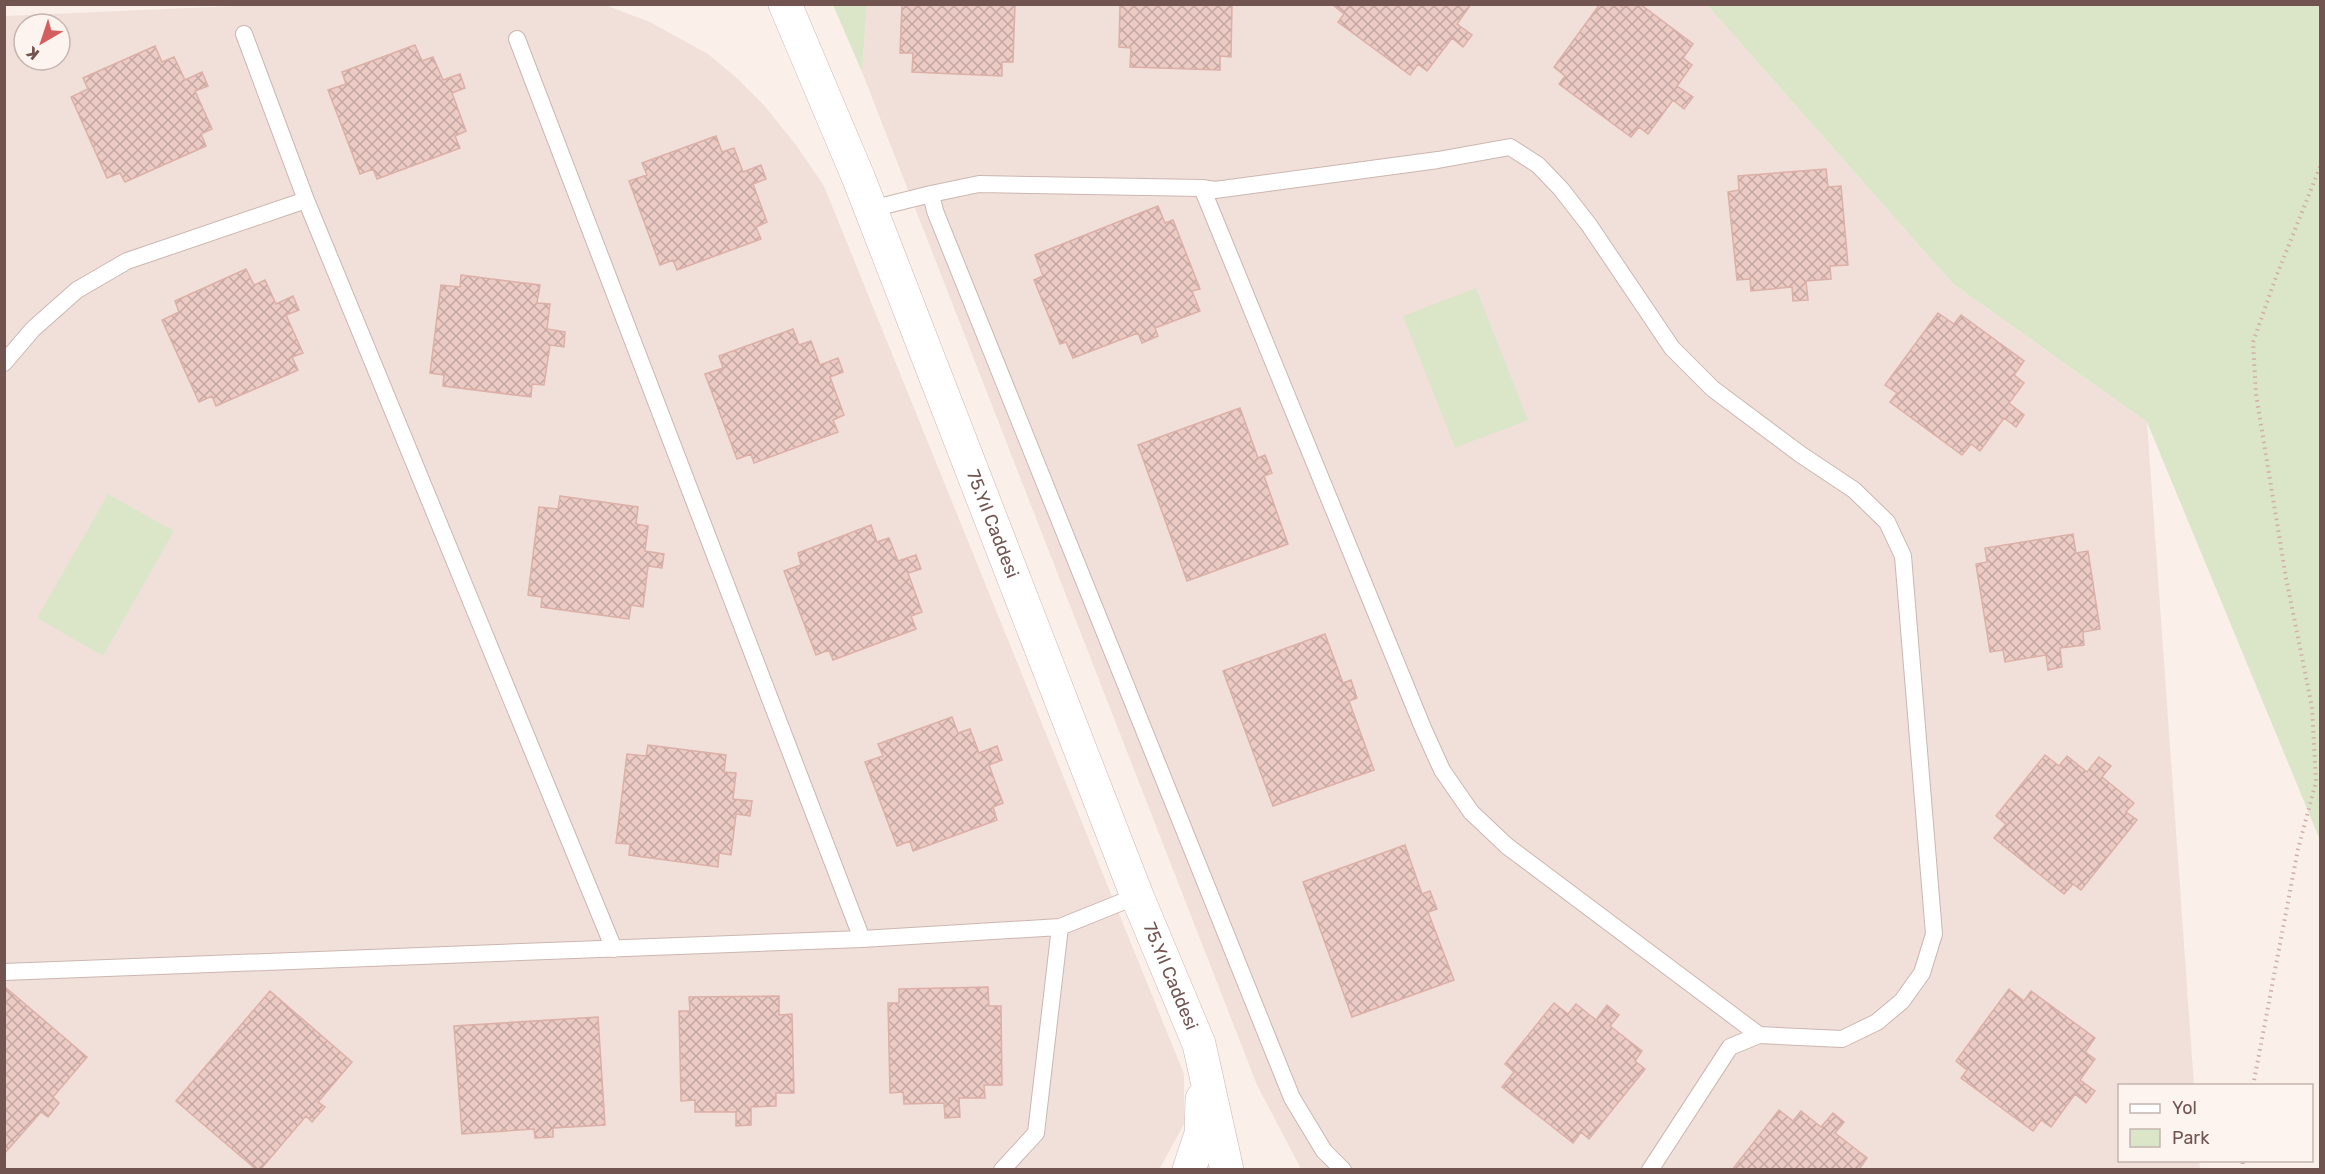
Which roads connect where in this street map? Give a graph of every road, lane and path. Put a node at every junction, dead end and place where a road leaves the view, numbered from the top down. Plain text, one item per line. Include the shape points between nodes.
1 (785, 4) edge
2 (244, 34) dead end
3 (517, 39) dead end
4 (2320, 167) edge
5 (1202, 188) junction
6 (931, 194) junction
7 (306, 200) junction
8 (871, 209) junction
9 (4, 363) edge
10 (2318, 782) edge
11 (1137, 896) junction
12 (1060, 927) junction
13 (862, 939) junction
14 (614, 949) junction
15 (4, 972) edge
16 (1759, 1035) junction
17 (1199, 1044) junction
18 (2253, 1084) edge
19 (1002, 1170) edge
20 (1189, 1170) edge
21 (1227, 1170) edge
22 (1343, 1170) edge
23 (1650, 1170) edge

1 - 8 street, 75.Yıl Caddesi
2 - 7 lane
3 - 13 lane
4 - 10 path via 2253,342 2256,394 2312,707
5 - 6 lane via 979,184
5 - 16 lane via 1442,770 1471,812 1507,846
5 - 16 lane via 1215,190 1510,147 1538,165 1562,189 1672,348 1713,389 1854,490 1887,522 1903,556 1934,934 1922,973 1902,1001 1877,1022 1842,1039
6 - 8 lane
6 - 22 lane via 1292,1098 1324,1151
7 - 9 lane via 127,261 77,290 33,329
7 - 14 lane
8 - 11 street, 75.Yıl Caddesi
10 - 18 path via 2298,849
11 - 12 lane
11 - 17 street, 75.Yıl Caddesi
12 - 13 lane
12 - 19 lane via 1036,1133
13 - 14 lane
14 - 15 lane
16 - 23 lane via 1730,1047
17 - 20 street, 75.Yıl Caddesi via 1201,1134
17 - 21 street, 75.Yıl Caddesi

